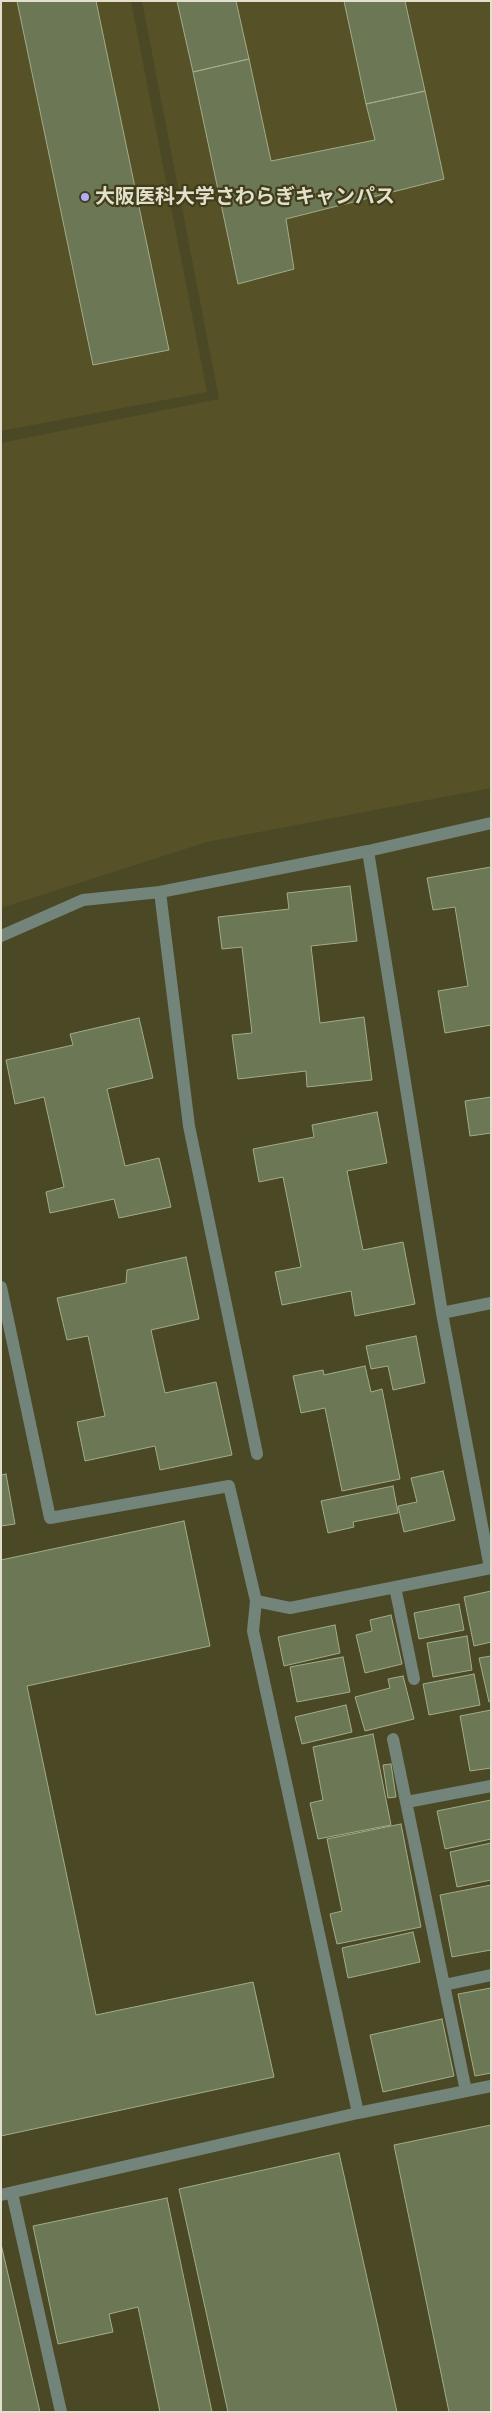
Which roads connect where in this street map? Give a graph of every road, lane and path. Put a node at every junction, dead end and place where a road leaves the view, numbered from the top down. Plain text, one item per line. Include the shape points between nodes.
1 (491, 823) edge
2 (368, 851) junction
3 (160, 892) junction
4 (1, 936) edge
5 (1, 1287) edge
6 (491, 1303) edge
7 (442, 1313) junction
8 (256, 1454) dead end
9 (490, 1568) edge
10 (395, 1587) junction
11 (256, 1601) junction
12 (414, 1679) dead end
13 (393, 1739) dead end
14 (491, 1786) edge
15 (407, 1802) junction
16 (491, 1975) edge
17 (444, 1985) junction
18 (491, 2086) edge
19 (466, 2091) junction
20 (358, 2113) junction
21 (7, 2194) edge
22 (61, 2412) edge

1 - 2 street
2 - 3 street
2 - 7 street
3 - 4 street via 83,900
3 - 8 street via 189,1126
5 - 11 street via 50,1518 229,1486
6 - 7 street
7 - 9 street
9 - 10 street
10 - 11 street via 290,1608
10 - 12 street
11 - 20 street via 253,1631
13 - 15 street
14 - 15 street
15 - 17 street
16 - 17 street
17 - 19 street
18 - 19 street
19 - 20 street
20 - 21 street
21 - 22 street

